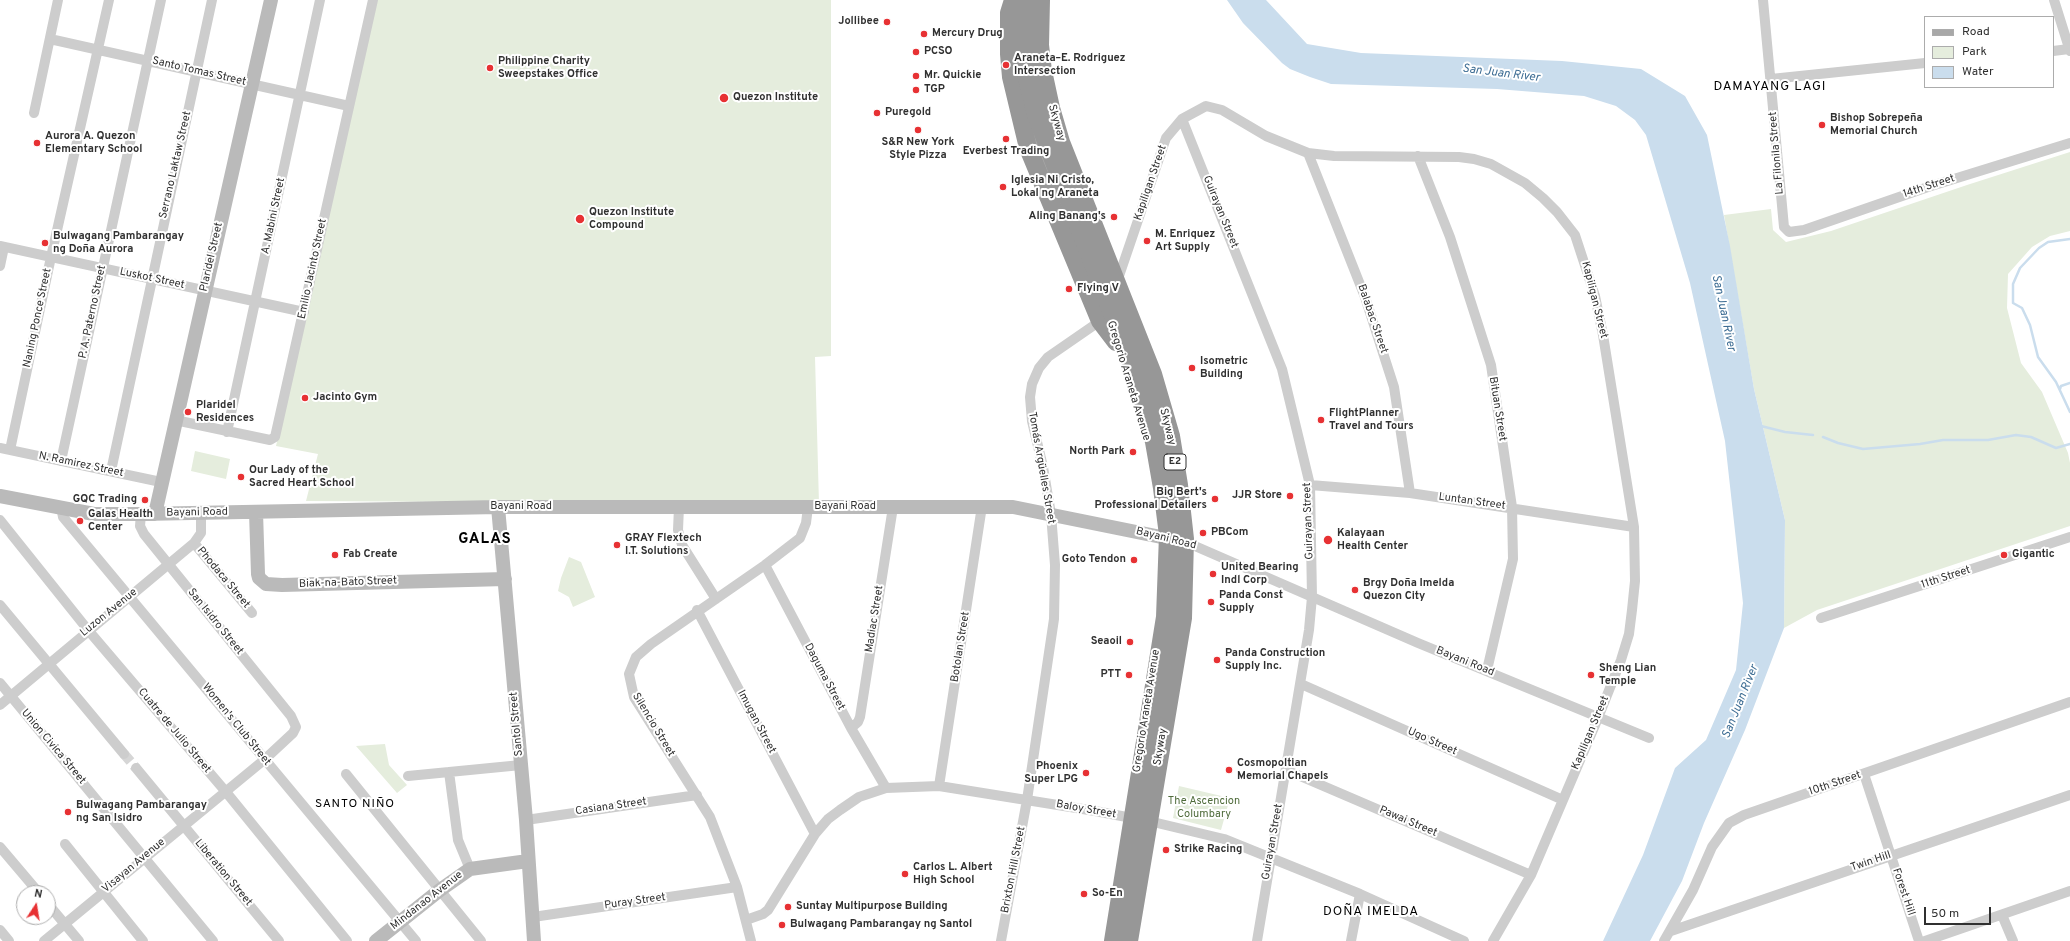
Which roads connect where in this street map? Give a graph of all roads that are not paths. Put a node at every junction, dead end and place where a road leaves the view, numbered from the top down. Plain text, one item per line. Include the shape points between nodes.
1 (58, 0) edge
2 (109, 0) edge
3 (161, 0) edge
4 (212, 0) edge
5 (271, 0) edge
6 (320, 0) edge
7 (373, 0) edge
8 (1013, 0) edge
9 (1017, 0) edge
10 (1024, 0) edge
11 (1041, 0) edge
12 (1046, 0) edge
13 (1763, 0) edge
14 (2054, 0) edge
15 (50, 39) junction
16 (99, 50) junction
17 (2070, 50) edge
18 (2054, 51) edge
19 (148, 61) junction
20 (1924, 63) edge
21 (197, 72) junction
22 (1771, 79) junction
23 (252, 84) junction
24 (299, 95) junction
25 (349, 106) junction
26 (34, 113) dead end
27 (1182, 119) junction
28 (2070, 143) edge
29 (1308, 153) junction
30 (1418, 156) junction
31 (1789, 232) joint
32 (2, 246) edge
33 (51, 257) junction
34 (0, 266) edge
35 (102, 268) junction
36 (1119, 276) junction
37 (151, 279) junction
38 (205, 290) junction
39 (256, 301) junction
40 (304, 312) junction
41 (1100, 314) junction
42 (1116, 342) joint
43 (175, 420) junction
44 (227, 432) junction
45 (5, 449) edge
46 (61, 461) junction
47 (110, 471) junction
48 (161, 482) junction
49 (1310, 485) junction
50 (1410, 493) junction
51 (0, 496) edge
52 (894, 506) junction
53 (982, 506) junction
54 (61, 507) junction
55 (498, 507) junction
56 (679, 507) junction
57 (808, 507) junction
58 (1512, 508) junction
59 (256, 512) junction
60 (201, 513) junction
61 (141, 514) junction
62 (155, 514) junction
63 (1051, 514) junction
64 (0, 520) edge
65 (1634, 527) junction
66 (1164, 537) junction
67 (2070, 537) edge
68 (194, 543) junction
69 (1188, 543) junction
70 (168, 564) junction
71 (765, 565) junction
72 (505, 579) junction
73 (130, 596) junction
74 (1312, 597) junction
75 (716, 599) junction
76 (0, 605) edge
77 (697, 610) junction
78 (252, 613) dead end
79 (1821, 618) dead end
80 (88, 630) junction
81 (48, 664) junction
82 (1487, 670) junction
83 (0, 683) edge
84 (1301, 684) junction
85 (11, 696) junction
86 (2070, 702) edge
87 (0, 705) edge
88 (1598, 718) junction
89 (296, 727) joint
90 (851, 728) junction
91 (1649, 738) dead end
92 (124, 754) tunnel mouth
93 (264, 760) junction
94 (521, 765) junction
95 (1286, 770) junction
96 (139, 772) tunnel mouth
97 (449, 772) junction
98 (346, 774) dead end
99 (1864, 774) junction
100 (408, 776) dead end
101 (939, 786) junction
102 (886, 788) junction
103 (226, 792) junction
104 (697, 795) junction
105 (2070, 795) edge
106 (1027, 800) junction
107 (1563, 800) junction
108 (1130, 818) junction
109 (526, 820) junction
110 (1153, 822) junction
111 (183, 825) junction
112 (815, 834) junction
113 (65, 844) dead end
114 (0, 847) edge
115 (1891, 855) junction
116 (144, 857) junction
117 (1270, 857) junction
118 (528, 861) junction
119 (1141, 867) junction
120 (470, 869) junction
121 (1531, 875) junction
122 (32, 885) edge
123 (737, 887) junction
124 (440, 890) junction
125 (2070, 891) edge
126 (103, 892) junction
127 (1360, 894) junction
128 (56, 914) edge
129 (2002, 915) junction
130 (533, 916) junction
131 (746, 920) junction
132 (400, 922) junction
133 (64, 924) junction
134 (0, 930) edge
135 (1671, 930) junction
136 (9, 941) edge
137 (44, 941) edge
138 (79, 941) edge
139 (143, 941) edge
140 (213, 941) edge
141 (279, 941) edge
142 (347, 941) edge
143 (376, 941) edge
144 (416, 941) edge
145 (481, 941) edge
146 (534, 941) edge
147 (751, 941) edge
148 (1001, 941) edge
149 (1110, 941) edge
150 (1113, 941) edge
151 (1129, 941) edge
152 (1134, 941) edge
153 (1257, 941) edge
154 (1351, 941) edge
155 (1464, 941) edge
156 (1493, 941) edge
157 (1664, 941) edge
158 (1919, 941) edge
159 (1925, 941) edge
160 (2013, 941) edge

1 - 15 street
2 - 16 street, Naning Ponce Street
3 - 19 street, P. A. Paterno Street
4 - 21 street, Serrano Laktaw Street
5 - 23 street, Plaridel Street
6 - 24 street, A. Mabini Street
7 - 25 street, Emilio Jacinto Street
8 - 41 highway via 1009,13 1011,77 1028,148
9 - 41 main road, Gregorio Araneta Avenue via 1021,75 1029,118
10 - 150 highway, Skyway / E2, bridge via 1026,74 1036,115 1137,379 1154,442 1168,536 1165,617
11 - 119 highway, Skyway / E2, bridge via 1042,58 1051,108 1153,374 1170,436 1179,485 1185,540 1183,618
12 - 36 main road via 1045,44 1055,107 1064,137
13 - 22 street, La Filonila Street
14 - 17 street
15 - 16 street, Santo Tomas Street
15 - 26 street
16 - 19 street, Santo Tomas Street
16 - 33 street, Naning Ponce Street
17 - 18 street
19 - 21 street, Santo Tomas Street
19 - 35 street, P. A. Paterno Street
20 - 22 street
21 - 23 street, Santo Tomas Street
21 - 37 street, Serrano Laktaw Street
22 - 31 street, La Filonila Street via 1784,227
23 - 24 street, Santo Tomas Street
23 - 38 street, Plaridel Street
24 - 25 street, Santo Tomas Street
24 - 39 street, A. Mabini Street
25 - 40 street, Emilio Jacinto Street
27 - 29 street, Kapiligan Street via 1206,106 1212,106 1266,136
27 - 36 street, Kapiligan Street via 1166,138
27 - 49 street, Guirayan Street via 1282,369
28 - 31 street, 14th Street via 1928,186 1804,230
29 - 30 street, Kapiligan Street via 1334,156
29 - 50 street, Balabac Street via 1365,297 1394,386
30 - 58 street, Bituan Street via 1450,237 1491,365
30 - 65 street, Kapiligan Street via 1474,159 1510,174 1543,198 1575,235 1593,289 1603,335
32 - 33 street, Luskot Street
32 - 34 street
33 - 35 street, Luskot Street
33 - 45 street, Naning Ponce Street
35 - 37 street, Luskot Street
35 - 46 street, P. A. Paterno Street
36 - 69 main road via 1157,372 1180,470
37 - 38 street, Luskot Street
37 - 47 street, Serrano Laktaw Street
38 - 39 street, Luskot Street
38 - 43 street, Plaridel Street
39 - 40 street, Luskot Street
39 - 44 street, A. Mabini Street
40 - 44 street, Emilio Jacinto Street via 275,437 270,440
41 - 42 highway
41 - 63 street, Tomás Argüelles Street via 1048,357 1039,368 1032,384 1032,421
42 - 66 main road, Gregorio Araneta Avenue via 1147,443
43 - 44 street, Emilio Jacinto Street
43 - 48 street, Plaridel Street
45 - 46 street, N. Ramirez Street
46 - 47 street, N. Ramirez Street
47 - 48 street, N. Ramirez Street
48 - 62 street, Plaridel Street
49 - 50 street, Luntan Street
49 - 74 street, Guirayan Street
50 - 58 street, Luntan Street
51 - 54 street, Bayani Road
52 - 53 street, Bayani Road
52 - 57 street, Bayani Road
52 - 90 street, Madiac Street via 860,717
53 - 63 street, Bayani Road via 1013,507
53 - 101 street, Botolan Street
54 - 61 street, Bayani Road via 94,514
54 - 73 street, Women's Club Street via 63,517
55 - 56 street, Bayani Road
55 - 59 street, Bayani Road
55 - 72 street, Santol Street
56 - 57 street, Bayani Road
56 - 75 street via 678,530 682,544
57 - 71 street, Silencio Street via 806,523 800,538
58 - 65 street, Luntan Street
58 - 82 street, Bituan Street via 1513,559
59 - 60 street, Bayani Road
59 - 72 street, Biak-na-Bato Street via 258,574 266,584
60 - 62 street, Bayani Road
60 - 68 street, Luzon Avenue via 201,533
61 - 62 street, Bayani Road
61 - 70 street, San Isidro Street via 140,526 144,534
63 - 66 street, Bayani Road
63 - 106 street, Tomás Argüelles Street via 1055,565 1054,619
64 - 80 street, Cuatre de Julio Street
65 - 88 street, Kapiligan Street via 1636,580 1628,634 1621,660
66 - 69 street, Bayani Road
66 - 108 main road, Gregorio Araneta Avenue via 1162,615
67 - 79 street, 11th Street
68 - 70 street, Luzon Avenue
68 - 78 street, Phodaca Street
69 - 74 street, Bayani Road
69 - 110 main road via 1186,616
70 - 73 street, Luzon Avenue
70 - 89 street, San Isidro Street via 291,716
71 - 75 street, Silencio Street
71 - 90 street, Daguma Street
72 - 94 street, Santol Street
73 - 80 street, Luzon Avenue
73 - 93 street, Women's Club Street
74 - 82 street, Bayani Road
74 - 84 street, Guirayan Street
75 - 77 street, Silencio Street
76 - 81 street
77 - 104 street, Silencio Street via 636,657 631,664 629,680 634,698
77 - 112 street, Imugan Street
80 - 81 street, Luzon Avenue
80 - 103 street, Cuatre de Julio Street
81 - 85 street, Luzon Avenue
81 - 92 street
82 - 88 street, Bayani Road
83 - 85 street, Union Civica Street
84 - 95 street, Guirayan Street
84 - 107 street, Ugo Street
85 - 87 street, Luzon Avenue
85 - 116 street, Union Civica Street
86 - 99 street, 10th Street
88 - 91 street, Bayani Road
88 - 107 street, Kapiligan Street
89 - 93 street, Visayan Avenue via 293,733
90 - 102 street, Daguma Street
93 - 103 street, Visayan Avenue
93 - 132 street, Women's Club Street
94 - 97 street
94 - 109 street, Santol Street
95 - 117 street, Guirayan Street
95 - 121 street, Pawai Street
96 - 111 street, Liberation Street
97 - 100 street
97 - 120 street via 458,840
98 - 124 street
99 - 115 street, Forest Hill
99 - 135 street, 10th Street via 1744,815 1729,823 1712,847 1693,890
101 - 102 street, Baloy Street
101 - 106 street, Baloy Street
102 - 112 street, Baloy Street via 859,797 828,819
103 - 111 street, Visayan Avenue
103 - 142 street, Cuatre de Julio Street
104 - 109 street, Casiana Street
104 - 123 street, Silencio Street via 710,817
105 - 115 street, Twin Hill
106 - 108 street, Baloy Street
106 - 148 street, Brixton Hill Street
107 - 121 street, Kapiligan Street
108 - 110 street, Baloy Street
108 - 149 main road, Gregorio Araneta Avenue
109 - 118 street, Santol Street
110 - 117 street, Baloy Street via 1224,839
110 - 152 main road
111 - 116 street, Visayan Avenue
111 - 141 street, Liberation Street
112 - 131 street, Baloy Street via 768,910
113 - 126 street
114 - 122 street
115 - 135 street, Twin Hill
115 - 158 street, Forest Hill
116 - 126 street, Visayan Avenue
116 - 140 street, Union Civica Street
117 - 127 street, Baloy Street
117 - 153 street, Guirayan Street
118 - 120 street, Mindanao Avenue
118 - 130 street, Santol Street
119 - 151 highway, Skyway / E2, bridge
119 - 152 highway, bridge
120 - 124 street, Mindanao Avenue
121 - 156 street, Kapiligan Street
123 - 130 street, Puray Street
123 - 131 street, Silencio Street
124 - 132 street, Mindanao Avenue
124 - 145 street
125 - 129 street
126 - 133 street, Visayan Avenue
126 - 139 street
127 - 154 street
127 - 155 street, Baloy Street
128 - 133 street
129 - 159 street
129 - 160 street
130 - 146 street, Santol Street
131 - 147 street, Silencio Street
132 - 143 street, Mindanao Avenue
132 - 144 street, Women's Club Street
133 - 137 street, Visayan Avenue
133 - 138 street
134 - 136 street
135 - 157 street, 10th Street

